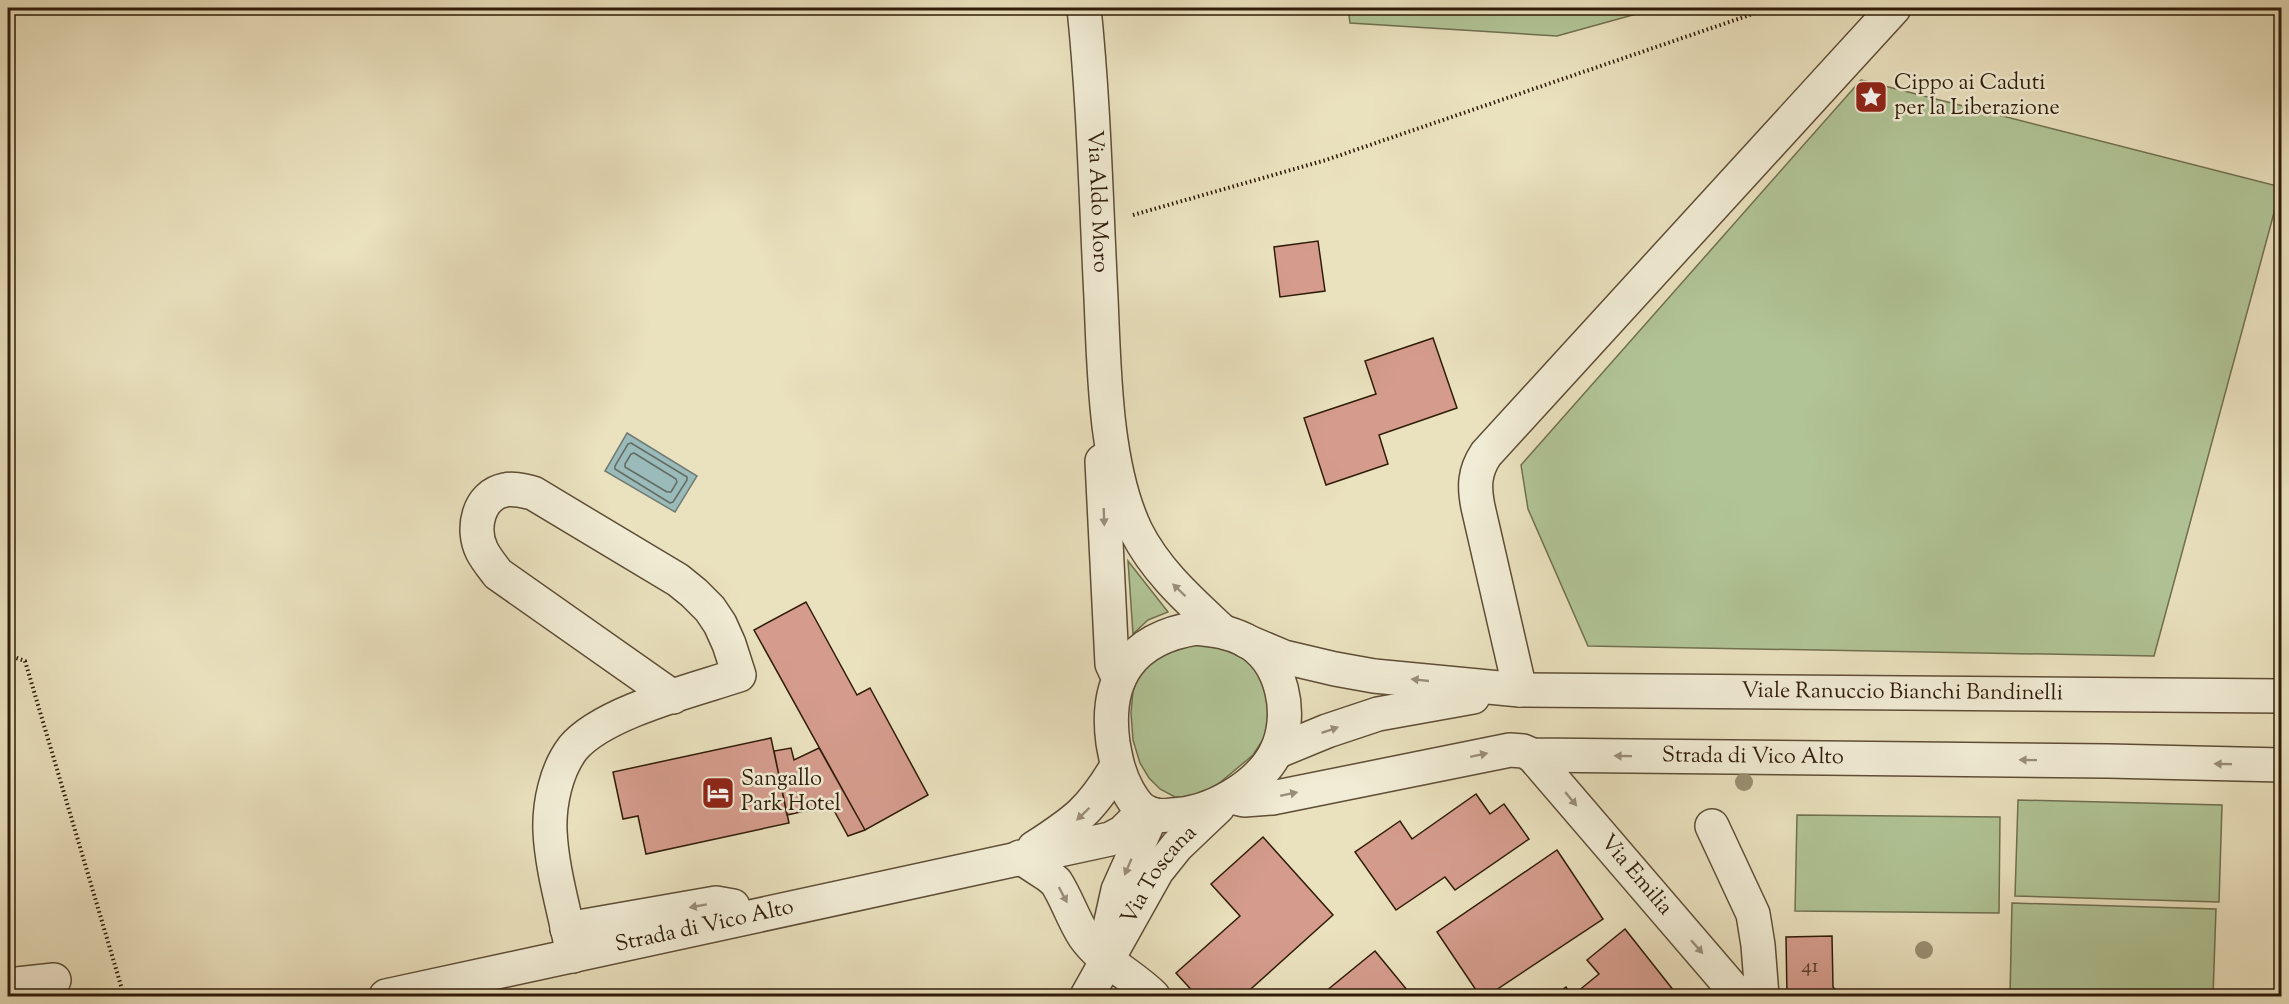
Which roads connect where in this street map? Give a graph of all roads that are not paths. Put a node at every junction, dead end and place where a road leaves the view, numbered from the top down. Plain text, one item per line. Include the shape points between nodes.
1 (1084, 8) edge
2 (1894, 8) edge
3 (1105, 396) junction
4 (1234, 636) junction
5 (1119, 679) junction
6 (1520, 690) junction
7 (2282, 696) edge
8 (673, 697) junction
9 (1276, 752) junction
10 (1532, 755) junction
11 (2282, 765) edge
12 (1117, 766) junction
13 (1228, 799) junction
14 (1148, 813) junction
15 (1712, 826) dead end
16 (1020, 858) junction
17 (570, 943) junction
18 (1107, 961) junction
19 (54, 980) dead end
20 (8, 985) edge
21 (386, 996) edge
22 (1087, 996) edge
23 (1153, 996) edge
24 (1740, 996) edge
25 (1762, 996) edge

1 - 3 street, Via Aldo Moro
2 - 6 street via 1480,463 1476,499
4 -> 3 street, Via Aldo Moro via 1169,580 1136,530 1121,486
3 -> 5 street, Via Aldo Moro via 1105,532 1112,664
4 - 5 street via 1197,628 1173,632 1151,642 1132,658
6 -> 4 street, Viale Ranuccio Bianchi Bandinelli via 1335,669 1284,657
4 - 9 street, Strada di Vico Alto via 1265,656 1279,681 1285,704
5 - 12 street via 1111,714
6 - 7 street, Viale Ranuccio Bianchi Bandinelli
9 -> 6 street, Viale Ranuccio Bianchi Bandinelli via 1378,714
8 - 8 street via 739,675 720,624 702,601 678,580 533,493 508,489 484,502 477,536 498,574
8 - 17 street via 611,721 588,735 565,761 555,790 550,829
9 - 13 street, Strada di Vico Alto via 1248,785
11 -> 10 street, Strada di Vico Alto
13 -> 10 street, Strada di Vico Alto via 1272,798 1500,751 1518,750
10 -> 24 street, Via Emilia
12 - 14 street via 1133,800
12 -> 16 street, Strada di Vico Alto via 1090,807 1072,824
13 - 14 street, Strada di Vico Alto via 1189,814
13 - 18 street, Via Toscana via 1177,846 1157,871
14 - 16 street, Strada di Vico Alto via 1110,839
14 -> 18 street, Via Toscana via 1108,925
15 - 25 street via 1753,914
16 - 17 street, Strada di Vico Alto via 776,913
16 -> 18 street via 1056,882 1083,935
17 - 21 street, Strada di Vico Alto
18 - 22 street, Via Toscana
18 - 23 street via 1133,977
19 - 20 street

